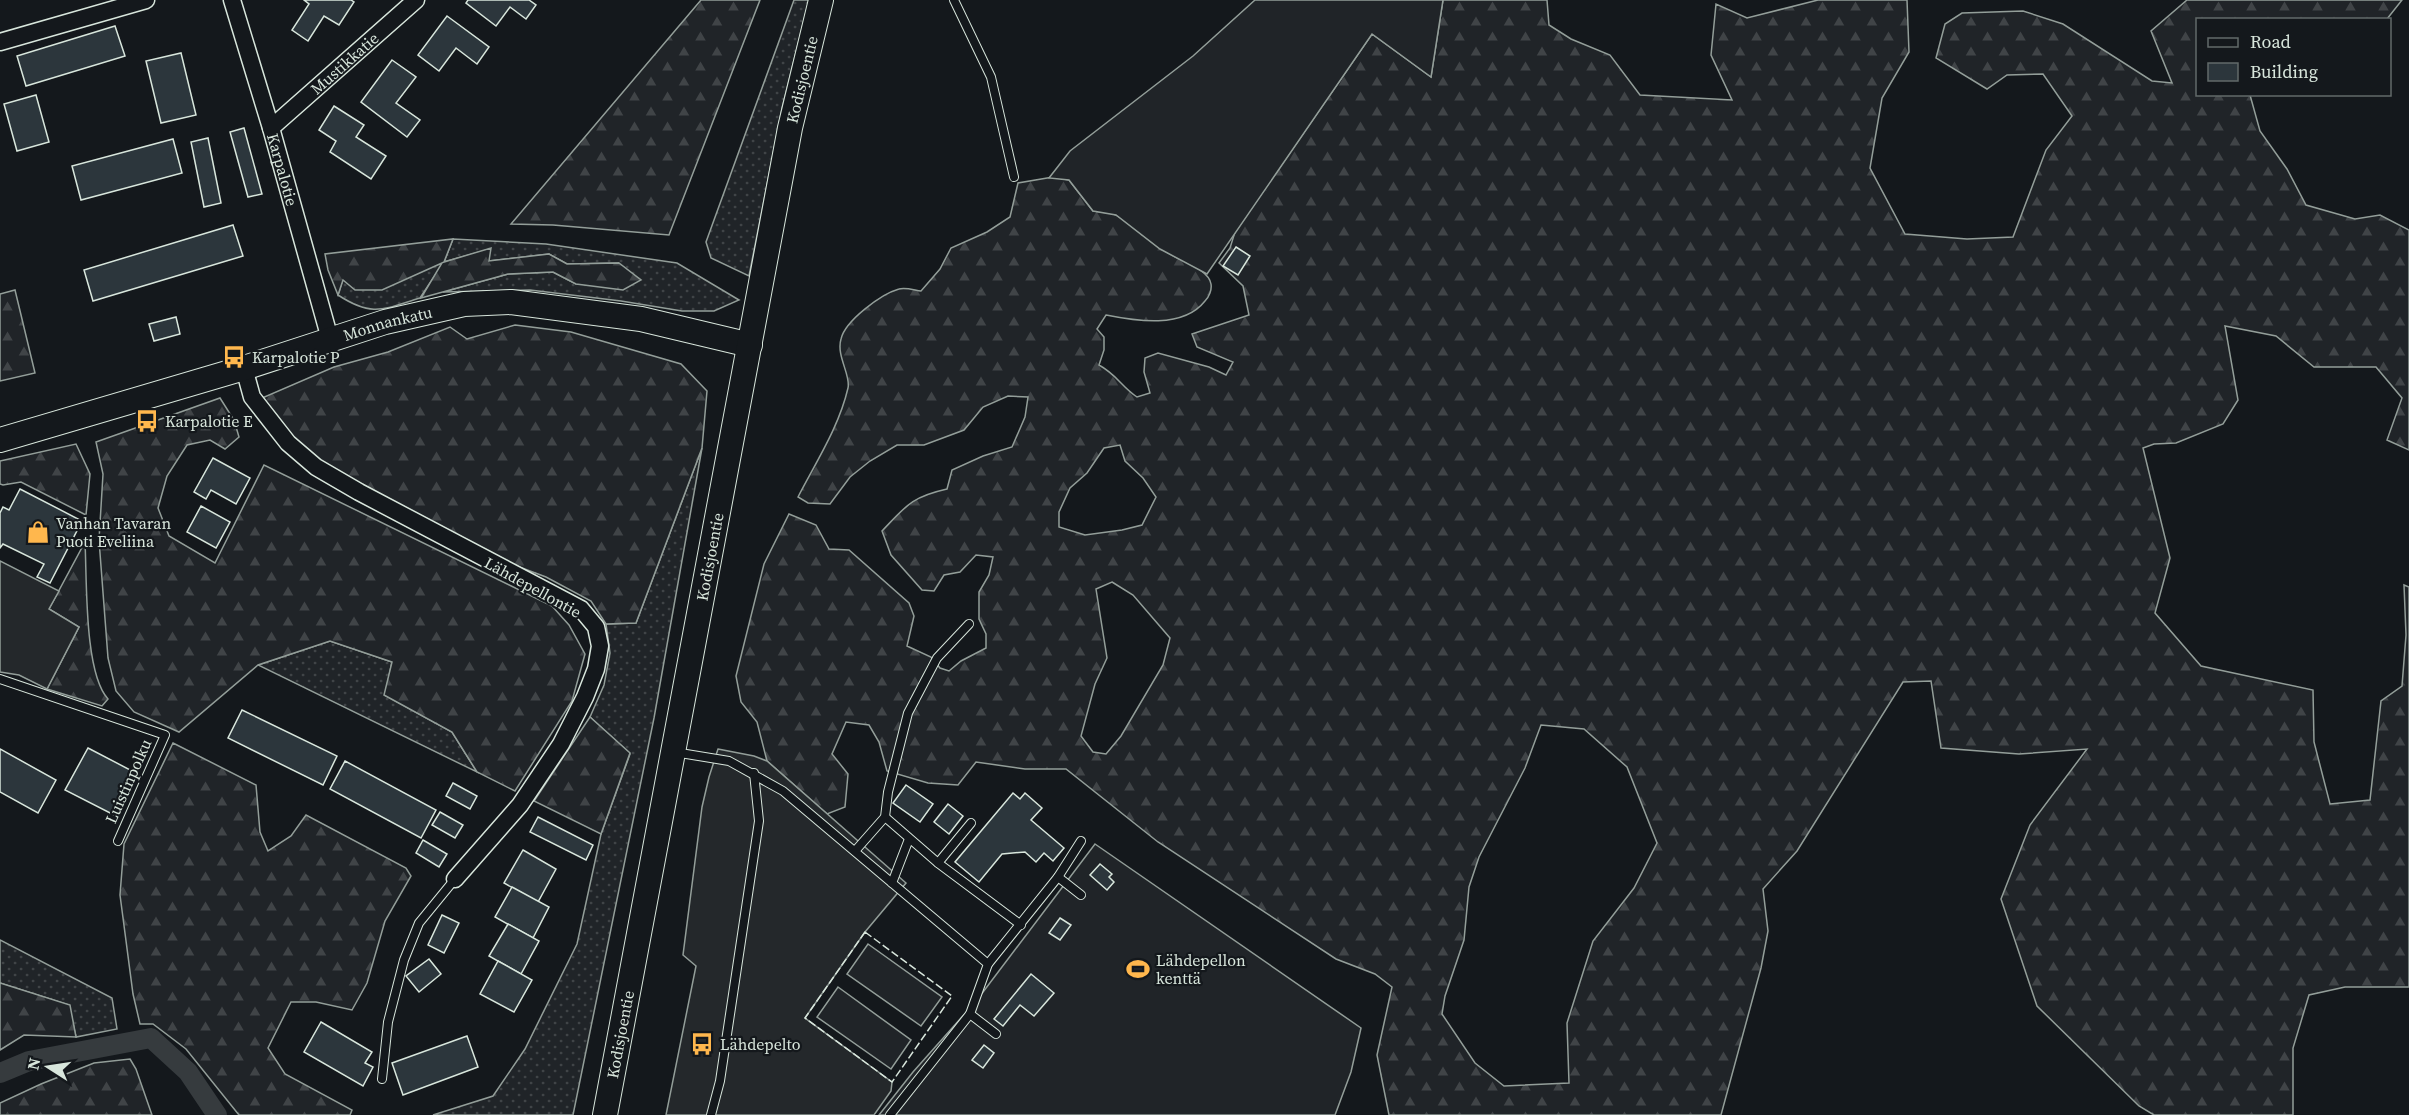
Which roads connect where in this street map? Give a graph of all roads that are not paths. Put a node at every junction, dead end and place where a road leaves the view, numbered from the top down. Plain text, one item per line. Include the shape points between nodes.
1 (146, 0) edge
2 (232, 0) edge
3 (416, 0) edge
4 (821, 0) edge
5 (954, 0) edge
6 (0, 42) edge
7 (271, 128) junction
8 (1014, 177) dead end
9 (330, 339) junction
10 (750, 345) junction
11 (244, 368) junction
12 (0, 440) edge
13 (969, 624) dead end
14 (0, 679) edge
15 (674, 752) junction
16 (754, 773) junction
17 (885, 817) junction
18 (972, 823) dead end
19 (909, 838) junction
20 (118, 841) dead end
21 (1081, 841) dead end
22 (855, 850) junction
23 (938, 863) junction
24 (1058, 877) junction
25 (455, 879) joint
26 (892, 883) junction
27 (1080, 895) dead end
28 (1021, 925) junction
29 (988, 964) junction
30 (970, 1014) junction
31 (996, 1034) dead end
32 (382, 1079) dead end
33 (605, 1115) edge
34 (711, 1115) edge
35 (890, 1115) edge

1 - 6 street
2 - 7 street, Karpalotie
3 - 7 street, Mustikkatie
4 - 10 street, Kodisjoentie via 790,128
5 - 8 lane via 991,77
7 - 9 street, Karpalotie
9 - 10 street, Monnankatu via 424,312 464,304 511,302 641,319
9 - 11 street, Monnankatu
10 - 15 street, Kodisjoentie
11 - 12 street, Monnankatu
11 - 25 street, Lähdepellontie via 252,397 288,442 316,467 581,609 596,627 600,645 596,669 561,744 520,806
13 - 17 lane via 938,658 908,713
14 - 20 lane, Luistinpolku via 165,735
15 - 16 lane via 729,760
15 - 33 street, Kodisjoentie
16 - 22 lane via 783,791
16 - 34 lane via 759,820 720,1081
17 - 19 lane
17 - 22 lane
18 - 23 lane
19 - 23 lane
19 - 26 lane
21 - 24 lane
22 - 26 lane
23 - 28 lane
24 - 27 lane
24 - 28 lane
25 - 32 lane via 419,923 404,960 387,1022
26 - 29 lane
28 - 29 lane
29 - 30 lane
30 - 31 lane
30 - 35 lane

